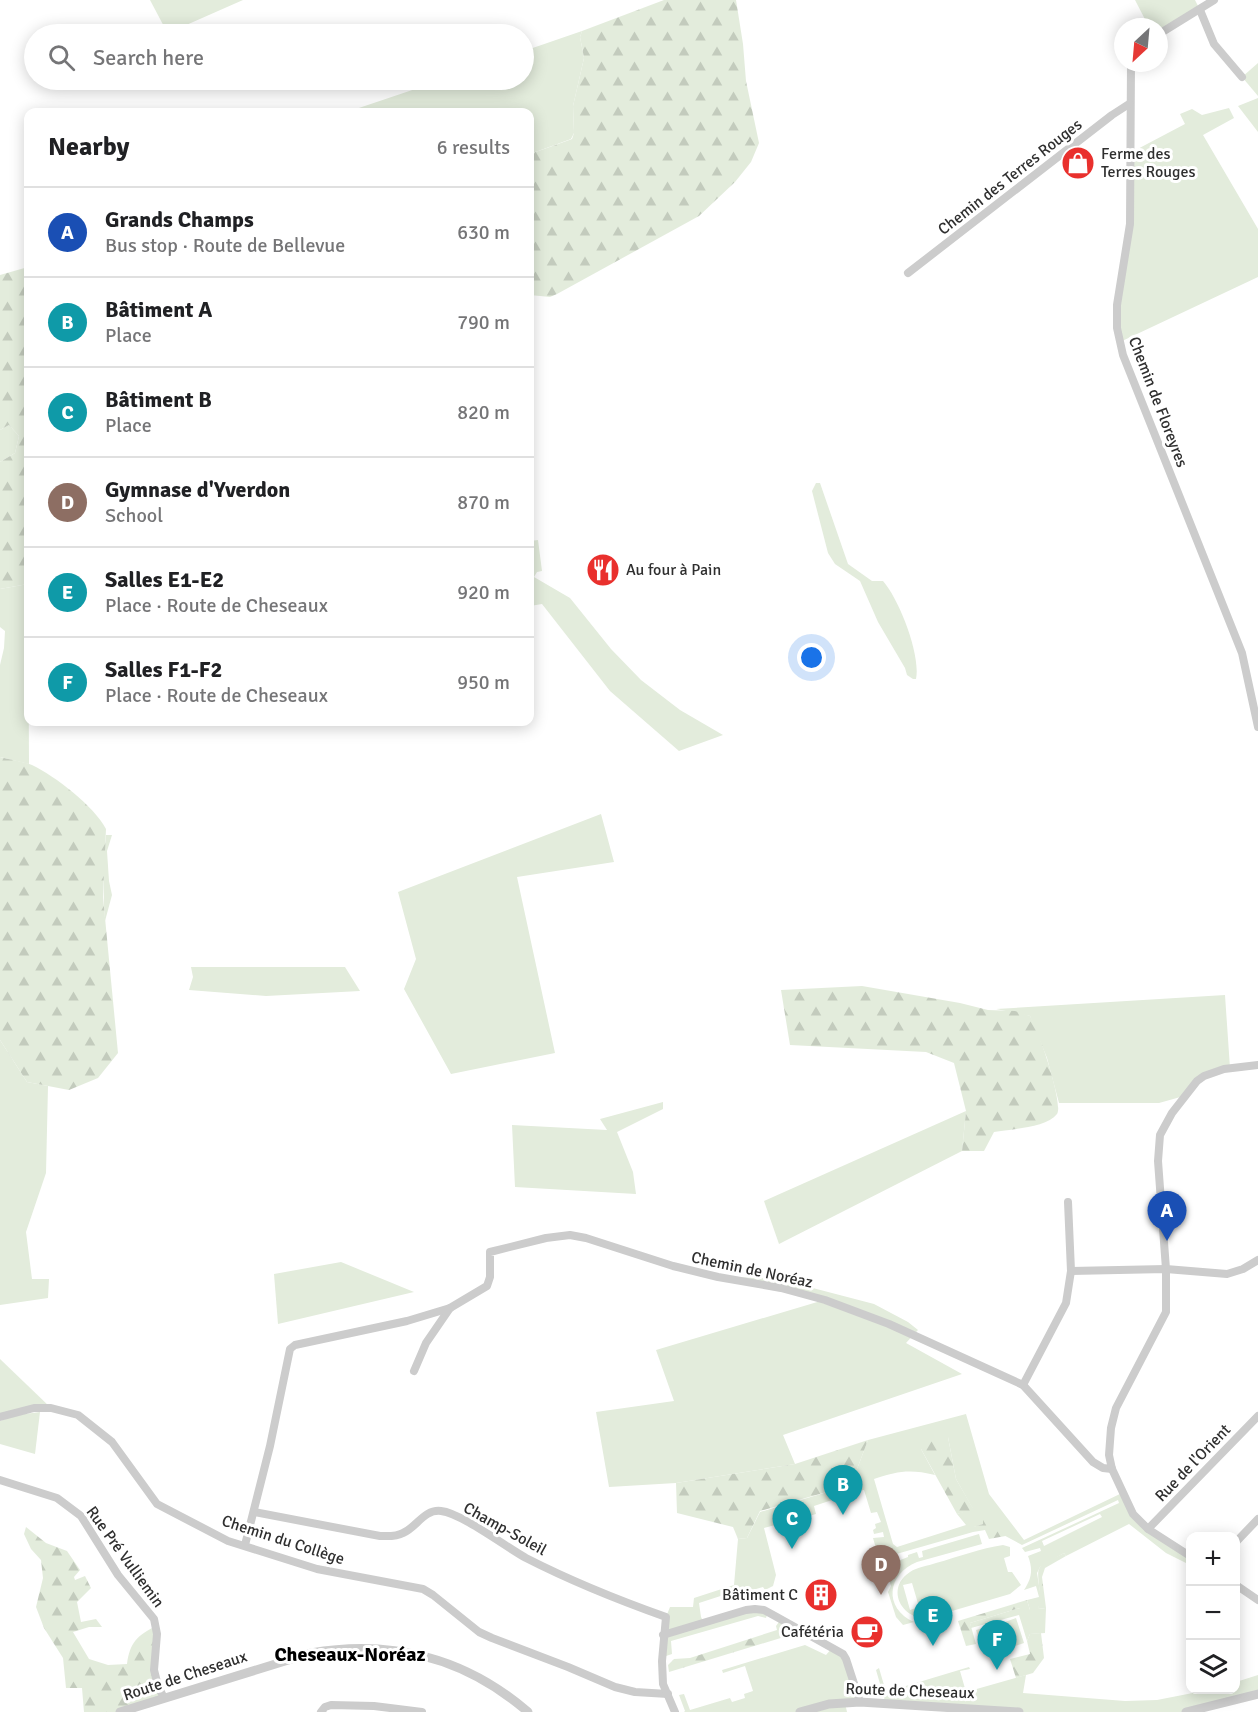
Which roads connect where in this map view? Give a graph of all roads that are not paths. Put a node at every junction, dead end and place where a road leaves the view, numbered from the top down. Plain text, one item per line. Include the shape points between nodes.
1 (1214, 0) edge
2 (1200, 10) junction
3 (1168, 29) edge
4 (1131, 72) edge
5 (1242, 77) dead end
6 (1129, 104) junction
7 (908, 273) dead end
8 (1258, 726) edge
9 (1258, 1065) edge
10 (1068, 1202) dead end
11 (1258, 1260) edge
12 (1166, 1269) junction
13 (1071, 1271) junction
14 (450, 1308) junction
15 (414, 1371) dead end
16 (1023, 1385) junction
17 (1258, 1416) edge
18 (0, 1417) edge
19 (1112, 1469) junction
20 (0, 1480) edge
21 (254, 1512) junction
22 (1258, 1519) edge
23 (1148, 1529) junction
24 (1240, 1538) edge
25 (245, 1545) junction
26 (1186, 1554) edge
27 (1237, 1586) edge
28 (1258, 1600) edge
29 (663, 1635) junction
30 (668, 1694) junction
31 (1258, 1694) edge
32 (164, 1698) junction
33 (860, 1702) junction
34 (120, 1712) edge
35 (321, 1712) edge
36 (422, 1712) edge
37 (528, 1712) edge
38 (675, 1712) edge
39 (800, 1712) edge
40 (1019, 1712) edge
41 (1186, 1712) edge

1 - 2 street
2 - 3 street
2 - 5 street via 1214,44
4 - 6 street, Chemin de Floreyres
6 - 7 street, Chemin des Terres Rouges
6 - 8 street, Chemin de Floreyres via 1130,224 1117,305 1118,336 1246,666
9 - 12 street via 1204,1076 1163,1128 1158,1161
10 - 13 street
11 - 12 street via 1227,1274
12 - 13 street
12 - 19 street via 1166,1312 1114,1414
13 - 16 street via 1063,1312
14 - 15 street, Chemin de Noréaz via 426,1343
14 - 16 street, Chemin de Noréaz via 487,1286 490,1252 570,1235 673,1266 825,1300 889,1324
14 - 21 street via 290,1349
16 - 19 street, Chemin de Noréaz via 1093,1462
17 - 23 street, Rue de l'Orient
18 - 25 street, Chemin du Collège via 34,1408 78,1415 112,1442 157,1504 228,1541
19 - 23 street via 1129,1508
20 - 32 street, Rue Pré Vulliemin via 57,1498 81,1516 118,1575 154,1619 154,1670
21 - 25 street
21 - 29 street, Champ-Soleil via 380,1536 404,1533 433,1511 448,1513 571,1579 666,1617
22 - 24 street
23 - 26 street
25 - 30 street, Chemin du Collège via 317,1569 423,1589 492,1638 615,1687
27 - 28 street
29 - 30 street, Champ-Soleil via 663,1684
29 - 33 street via 746,1610 764,1610 843,1654
30 - 38 street
31 - 41 street
32 - 34 street, Route de Cheseaux
32 - 37 street, Route de Cheseaux via 311,1653 370,1648 412,1653 463,1669 493,1684
33 - 39 street, Route de Cheseaux via 829,1704
33 - 40 street, Route de Cheseaux
35 - 36 street via 332,1705

